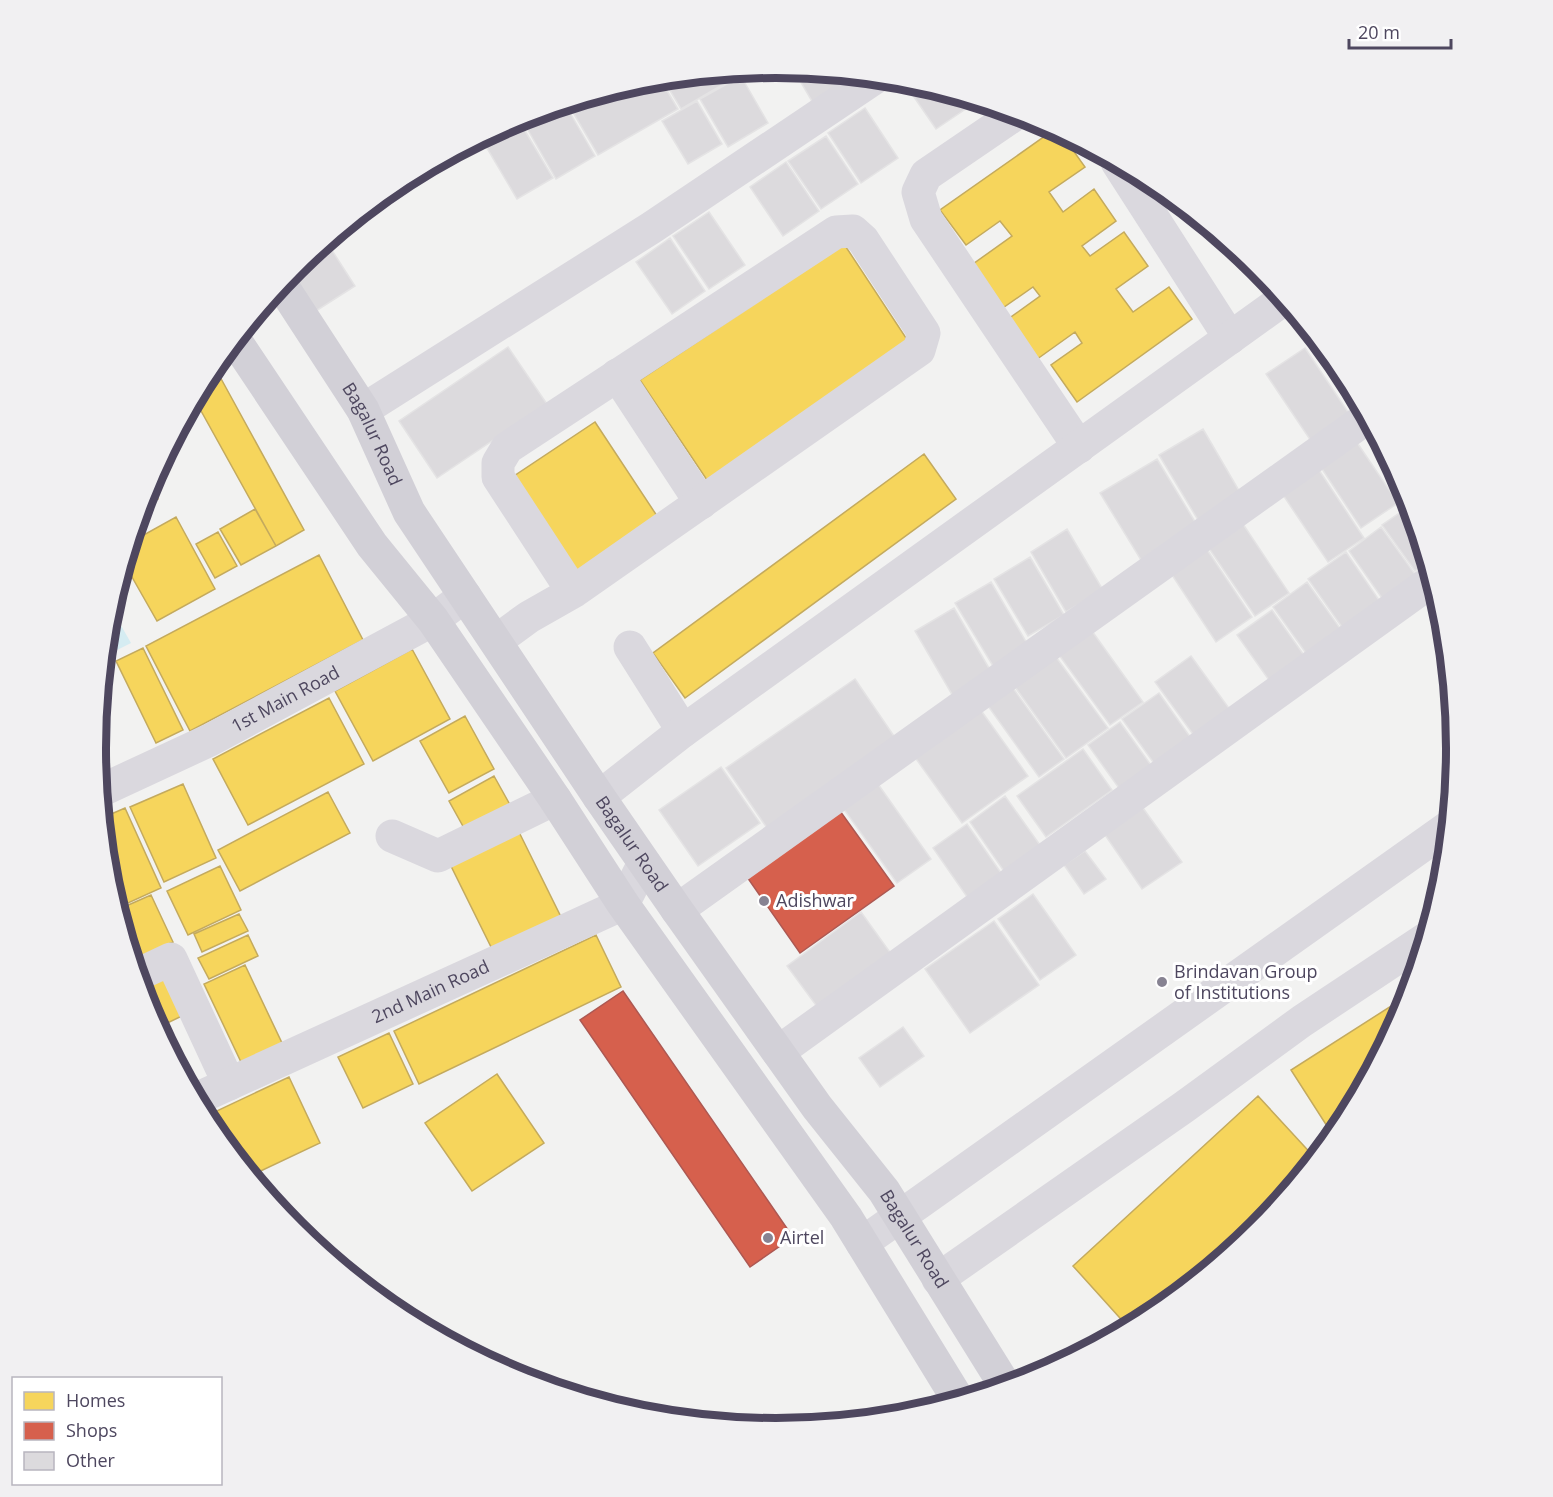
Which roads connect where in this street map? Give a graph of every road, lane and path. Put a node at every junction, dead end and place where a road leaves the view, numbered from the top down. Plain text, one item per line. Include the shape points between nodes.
1 (865, 84) edge
2 (1007, 120) edge
3 (1127, 177) edge
4 (286, 291) edge
5 (1278, 303) edge
6 (1230, 338) junction
7 (240, 347) edge
8 (617, 375) junction
9 (363, 410) junction
10 (1362, 422) edge
11 (1079, 447) junction
12 (701, 502) junction
13 (1426, 585) edge
14 (573, 592) junction
15 (465, 596) junction
16 (433, 620) junction
17 (496, 641) junction
18 (630, 647) dead end
19 (683, 731) junction
20 (107, 788) edge
21 (599, 796) junction
22 (555, 799) junction
23 (1441, 832) edge
24 (392, 836) dead end
25 (644, 863) junction
26 (623, 904) junction
27 (677, 910) junction
28 (1417, 945) edge
29 (145, 971) edge
30 (778, 1052) junction
31 (229, 1084) junction
32 (203, 1095) edge
33 (899, 1217) junction
34 (862, 1242) junction
35 (938, 1279) junction
36 (1001, 1380) edge
37 (955, 1394) edge

1 - 9 street via 651,228
2 - 11 street via 926,175 918,192 926,219
3 - 6 street
4 - 9 main road, Bagalur Road
5 - 6 street
6 - 11 street
7 - 16 main road via 372,545
8 - 12 street
8 - 12 street via 836,232 853,231 863,240 924,333 919,350
8 - 14 street via 507,448 498,464 498,477
9 - 15 main road, Bagalur Road via 410,512
10 - 27 street
11 - 19 street
12 - 14 street
13 - 30 street
14 - 17 street
15 - 16 street, 1st Main Road
15 - 17 main road, Bagalur Road
16 - 20 street, 1st Main Road via 210,740
16 - 22 main road
17 - 21 main road, Bagalur Road
18 - 19 street
19 - 21 street
21 - 25 main road, Bagalur Road
22 - 24 street via 438,856
22 - 26 main road
23 - 33 street
25 - 26 street
25 - 27 main road, Bagalur Road
26 - 31 street, 2nd Main Road
26 - 34 main road
27 - 30 main road, Bagalur Road
28 - 35 street via 1302,1021
29 - 31 street via 171,959
30 - 33 main road, Bagalur Road via 884,1191
31 - 32 street, 2nd Main Road
33 - 34 street
33 - 35 main road, Bagalur Road
34 - 37 main road
35 - 36 main road, Bagalur Road

